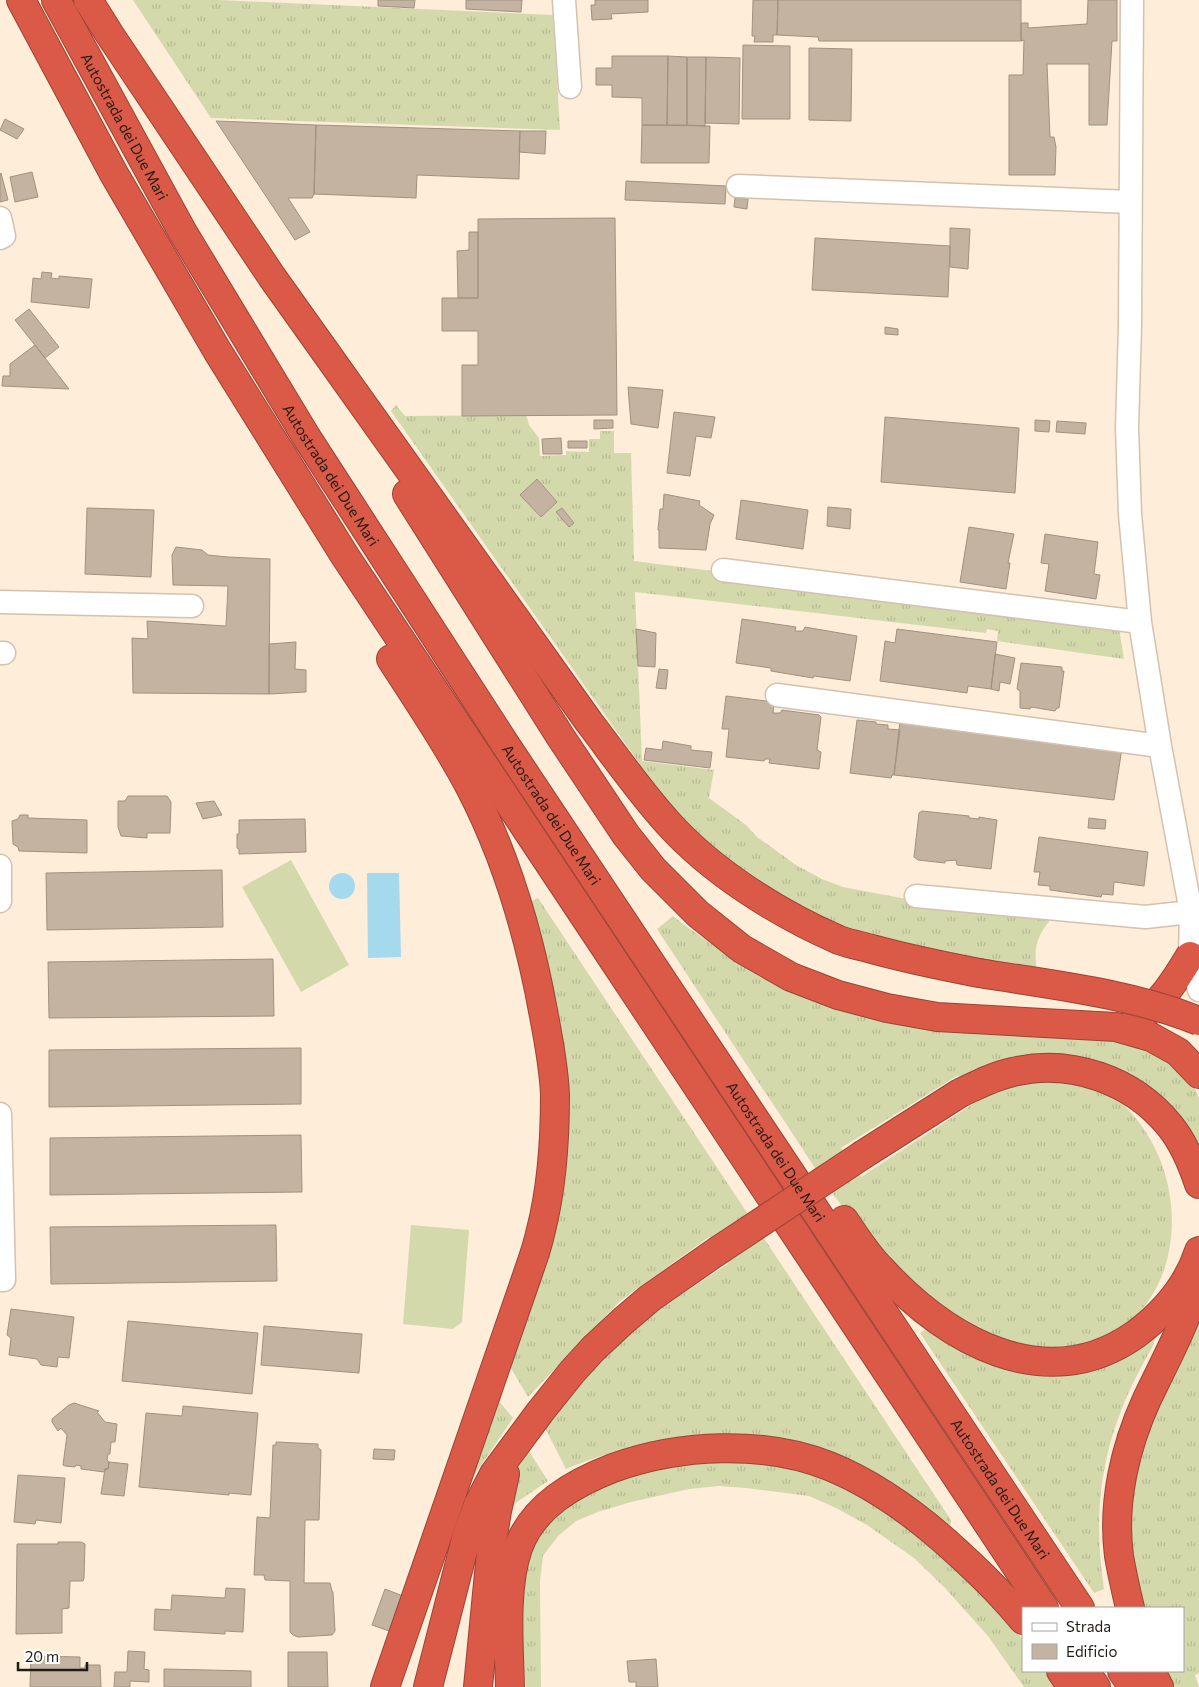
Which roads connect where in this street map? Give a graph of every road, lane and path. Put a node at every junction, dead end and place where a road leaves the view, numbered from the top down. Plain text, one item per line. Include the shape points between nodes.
1 (20, 0) edge
2 (56, 0) edge
3 (88, 0) edge
4 (564, 0) edge
5 (1132, 0) edge
6 (570, 87) dead end
7 (738, 186) dead end
8 (1130, 202) junction
9 (0, 218) edge
10 (0, 238) edge
11 (155, 245) junction
12 (272, 277) junction
13 (723, 570) dead end
14 (0, 602) edge
15 (192, 606) dead end
16 (1140, 622) junction
17 (438, 642) junction
18 (777, 695) dead end
19 (1160, 746) junction
20 (0, 866) edge
21 (916, 896) dead end
22 (0, 900) edge
23 (1195, 916) edge
24 (1190, 956) junction
25 (1199, 990) edge
26 (1199, 1021) edge
27 (1116, 1027) junction
28 (1199, 1074) edge
29 (0, 1114) edge
30 (1199, 1184) edge
31 (1199, 1251) edge
32 (1199, 1276) edge
33 (0, 1280) edge
34 (512, 1451) junction
35 (1043, 1607) edge
36 (1079, 1607) edge
37 (1130, 1607) edge
38 (1022, 1619) edge
39 (1062, 1672) edge
40 (1086, 1672) edge
41 (1123, 1672) edge
42 (1152, 1672) edge
43 (385, 1687) edge
44 (428, 1687) edge
45 (478, 1687) edge
46 (510, 1687) edge
47 (1072, 1687) edge
48 (1096, 1687) edge
49 (1133, 1687) edge
50 (1159, 1687) edge

1 - 11 highway, Autostrada dei Due Mari
2 - 17 highway, Autostrada dei Due Mari via 141,158 244,335
3 - 12 highway
4 - 6 street
5 - 8 street
7 - 8 street
8 - 16 street via 1127,428 1130,514
9 - 10 street via 4,236
11 - 35 highway, Autostrada dei Due Mari via 345,556
11 - 43 highway via 212,356 330,566 457,763 470,789 487,824 524,928 540,990 550,1048 555,1094 553,1136 541,1230
12 - 26 highway, bridge via 635,784 669,825 705,858 798,920 841,940 927,963 1144,1003
12 - 27 highway via 431,533 626,835 653,869 698,914 742,949 791,976 838,995 937,1017
13 - 16 street
14 - 15 street
16 - 19 street
17 - 31 highway via 677,970 859,1242 879,1267 928,1314 978,1344 1008,1356 1031,1362 1078,1360 1124,1343 1146,1326 1180,1290
17 - 36 highway, Autostrada dei Due Mari
18 - 19 street
19 - 23 street
20 - 22 street
21 - 23 street via 1144,917
23 - 24 street
24 - 25 street
24 - 27 highway via 1160,1000 1142,1016
27 - 28 highway via 1151,1037 1178,1052
29 - 33 street via 4,1280
30 - 34 highway, bridge via 1192,1163 1170,1126 1139,1097 1103,1078 1085,1072 1049,1068 1013,1072 976,1085 864,1154 650,1298 623,1320 572,1372
32 - 37 highway via 1182,1326 1137,1423 1123,1473 1118,1538
34 - 44 highway via 494,1474 472,1520
34 - 45 highway via 497,1510
38 - 46 highway via 986,1578 943,1539 895,1502 858,1480 787,1454 717,1448 674,1452 631,1462 566,1489 530,1525 518,1548 512,1575
39 - 47 highway
40 - 48 highway
41 - 49 highway
42 - 50 highway

